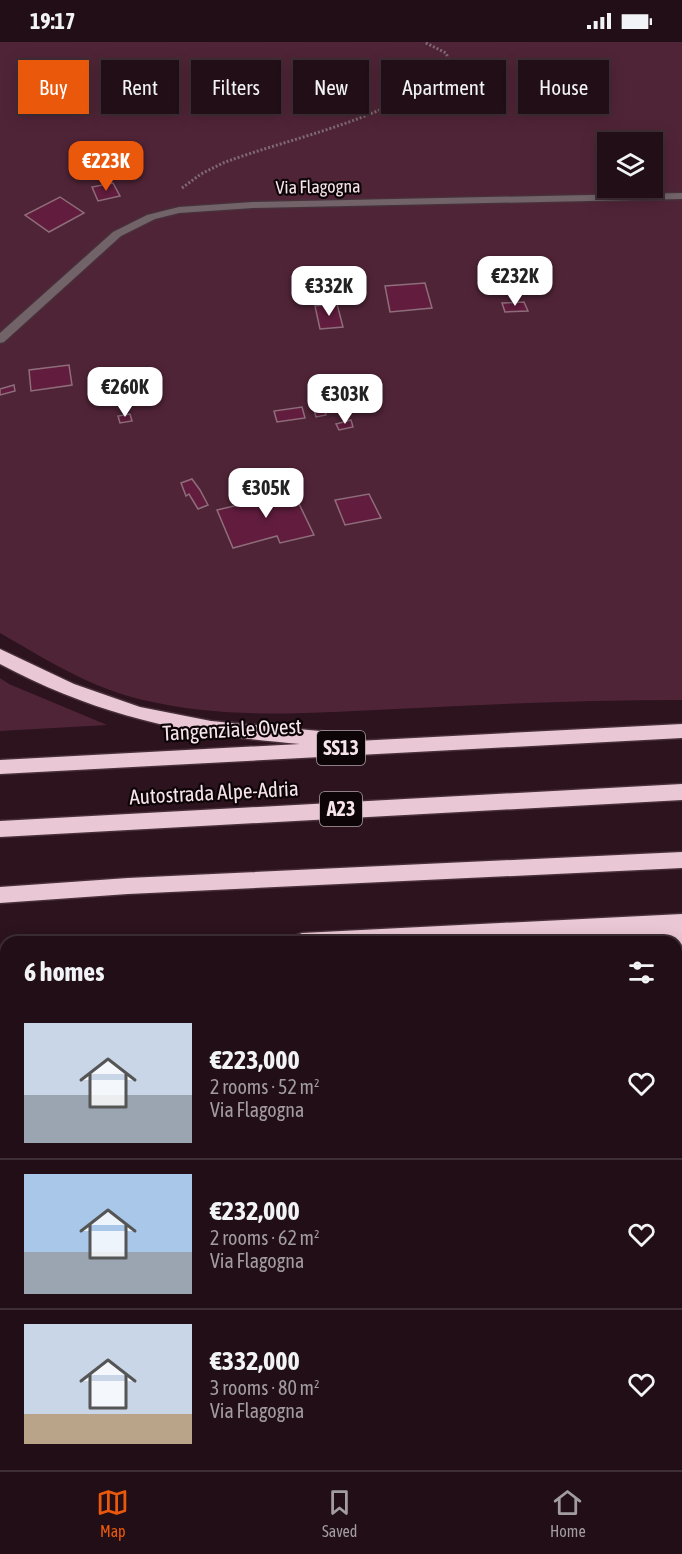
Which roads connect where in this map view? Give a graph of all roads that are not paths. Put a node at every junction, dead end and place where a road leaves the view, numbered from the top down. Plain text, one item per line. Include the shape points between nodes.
1 (682, 196) edge
2 (0, 339) edge
3 (0, 656) edge
4 (682, 731) edge
5 (405, 744) junction
6 (0, 767) edge
7 (682, 792) edge
8 (0, 829) edge
9 (682, 860) edge
10 (0, 896) edge
11 (682, 924) edge
12 (622, 927) junction
13 (430, 936) edge
14 (661, 936) edge

1 - 2 street, Via Flagogna via 217,206 165,213 117,234
3 - 5 highway via 89,698 141,714 253,733
4 - 5 highway, Tangenziale Ovest / SS13
5 - 6 highway, Tangenziale Ovest / SS13
7 - 8 highway, Autostrada Alpe-Adria / A23
9 - 10 highway via 128,886
11 - 12 highway
12 - 13 highway
12 - 14 highway

